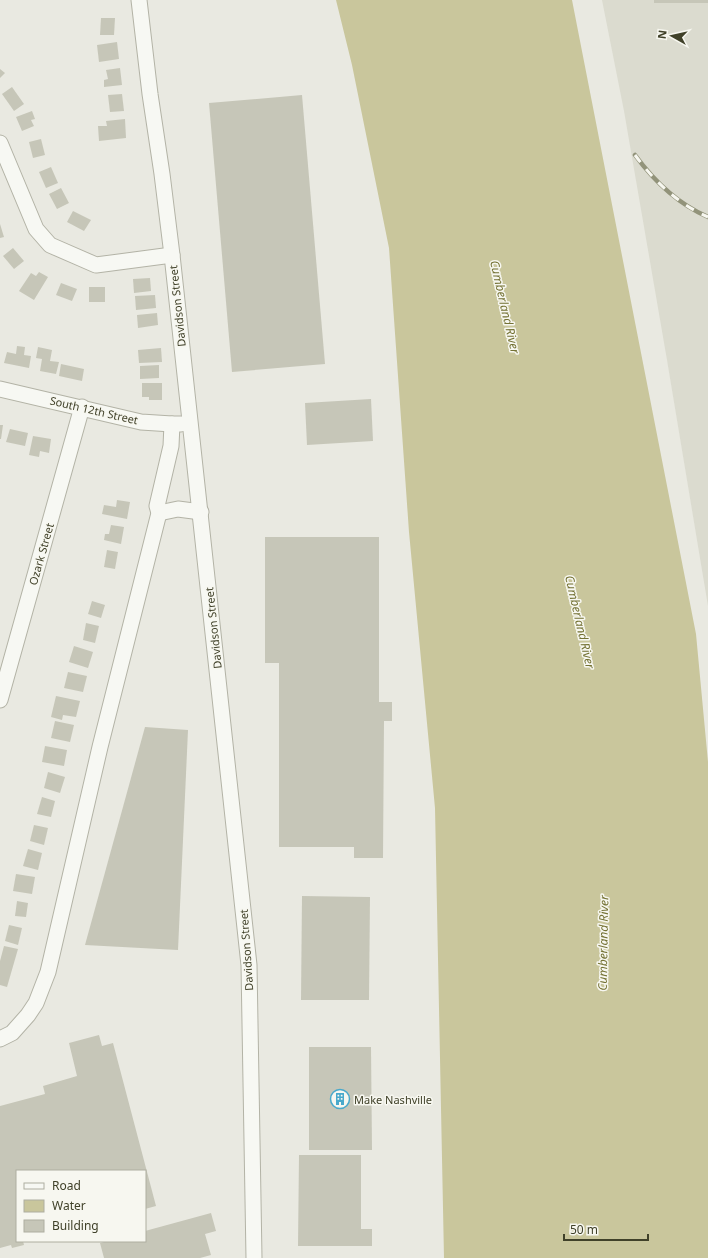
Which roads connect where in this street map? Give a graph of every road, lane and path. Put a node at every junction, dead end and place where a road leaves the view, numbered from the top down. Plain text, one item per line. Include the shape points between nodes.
1 (140, 0) edge
2 (0, 143) edge
3 (172, 255) junction
4 (0, 388) edge
5 (82, 408) junction
6 (190, 423) junction
7 (172, 424) junction
8 (201, 512) junction
9 (159, 514) junction
10 (0, 700) edge
11 (0, 1039) edge
12 (254, 1258) edge

1 - 3 street, Davidson Street
2 - 3 street via 36,229 50,245 96,265
3 - 6 street, Davidson Street
4 - 5 street, South 12th Street
5 - 7 street, South 12th Street via 141,422
5 - 10 street, Ozark Street
6 - 7 street, South 12th Street
6 - 8 street, Davidson Street
7 - 9 street via 171,446 157,506
8 - 9 street via 178,509
8 - 12 street, Davidson Street via 249,965
9 - 11 street via 100,747 55,946 36,1003 12,1033

